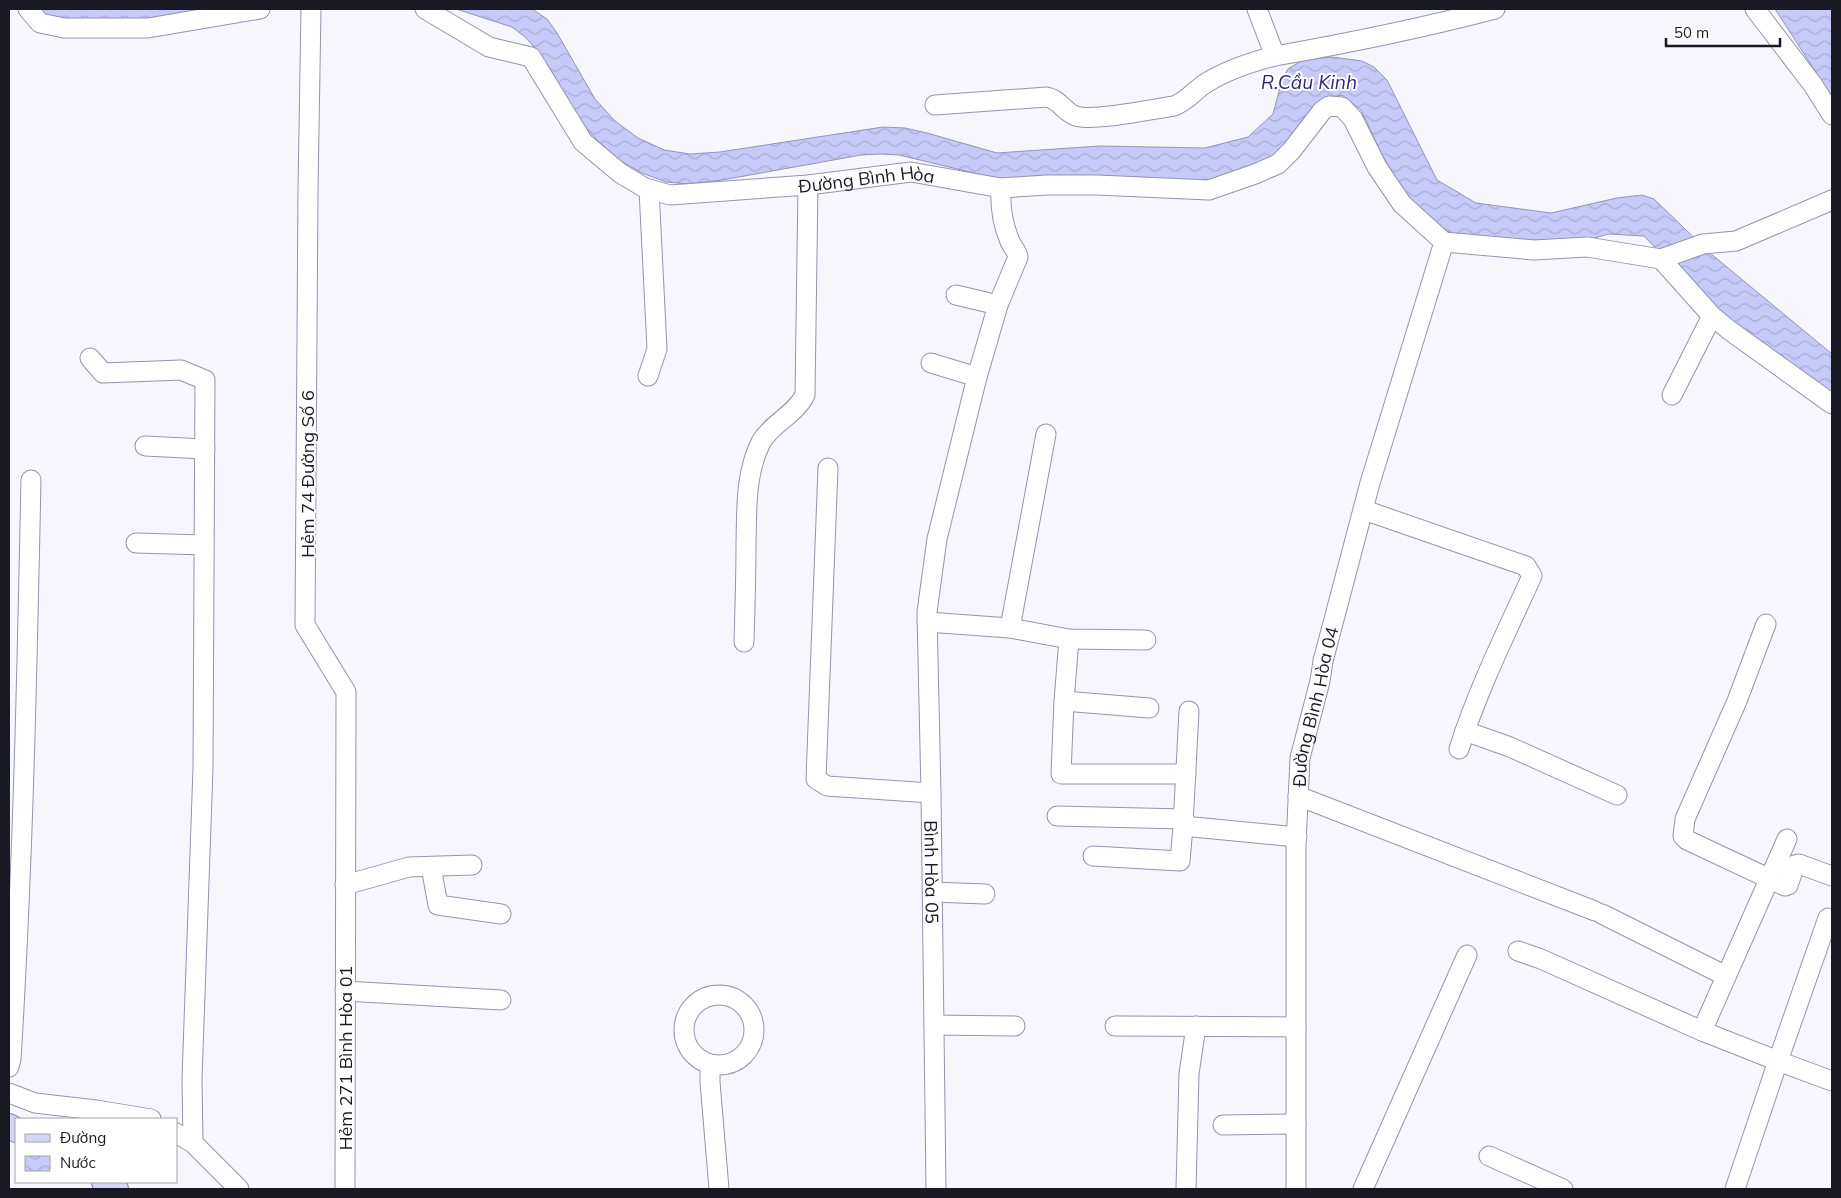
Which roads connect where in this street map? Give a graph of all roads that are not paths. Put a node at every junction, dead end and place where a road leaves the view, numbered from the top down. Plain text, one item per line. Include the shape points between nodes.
1 (28, 9) edge
2 (260, 9) edge
3 (311, 9) edge
4 (425, 9) edge
5 (1257, 9) edge
6 (1495, 9) edge
7 (1755, 9) edge
8 (1275, 56) junction
9 (935, 105) dead end
10 (1832, 115) edge
11 (808, 185) junction
12 (1001, 188) junction
13 (649, 189) junction
14 (1832, 200) edge
15 (1444, 242) junction
16 (1661, 259) junction
17 (956, 295) dead end
18 (998, 305) junction
19 (1712, 316) junction
20 (90, 358) dead end
21 (930, 362) dead end
22 (648, 376) dead end
23 (977, 377) junction
24 (1672, 396) dead end
25 (1832, 404) edge
26 (1046, 434) dead end
27 (145, 446) dead end
28 (205, 449) junction
29 (828, 468) dead end
30 (31, 480) dead end
31 (1364, 510) junction
32 (136, 543) dead end
33 (204, 545) junction
34 (927, 622) junction
35 (1766, 624) dead end
36 (1010, 628) junction
37 (1068, 639) junction
38 (1146, 640) dead end
39 (744, 642) dead end
40 (1064, 701) junction
41 (1149, 708) dead end
42 (1189, 711) dead end
43 (1465, 731) junction
44 (1459, 749) dead end
45 (1186, 774) junction
46 (932, 793) junction
47 (1617, 795) dead end
48 (1298, 796) junction
49 (1057, 816) dead end
50 (1184, 822) junction
51 (1297, 837) junction
52 (1787, 839) dead end
53 (1093, 856) dead end
54 (472, 865) dead end
55 (431, 866) junction
56 (1832, 876) edge
57 (1769, 879) junction
58 (345, 884) junction
59 (933, 892) junction
60 (985, 894) dead end
61 (501, 914) dead end
62 (1828, 918) dead end
63 (345, 927) joint
64 (1518, 951) dead end
65 (1467, 955) dead end
66 (1726, 976) junction
67 (345, 991) junction
68 (501, 1000) dead end
69 (934, 1025) junction
70 (1015, 1026) dead end
71 (1115, 1026) dead end
72 (1196, 1026) junction
73 (1296, 1027) junction
74 (1702, 1030) junction
75 (1778, 1061) junction
76 (710, 1064) dead end
77 (9, 1067) edge
78 (1832, 1081) edge
79 (9, 1093) edge
80 (145, 1118) edge
81 (1296, 1124) junction
82 (1223, 1125) dead end
83 (178, 1134) edge
84 (193, 1143) junction
85 (1489, 1156) dead end
86 (239, 1189) edge
87 (345, 1189) edge
88 (719, 1189) edge
89 (936, 1189) edge
90 (1186, 1189) edge
91 (1296, 1189) edge
92 (1363, 1189) edge
93 (1563, 1189) edge
94 (1735, 1189) edge

1 - 2 street via 40,23 64,28 148,28
3 - 58 street, Hẻm 74 Đường Số 6 via 305,625 346,692
4 - 13 street, Đường Bình Hòa via 489,47 531,57 583,142 620,173
5 - 8 street
6 - 8 street via 1339,45
7 - 10 street
8 - 9 street via 1246,63 1220,75 1178,105 1117,115 1073,116 1047,97
11 - 12 street, Đường Bình Hòa via 911,172
11 - 13 street, Đường Bình Hòa via 670,195
11 - 39 street via 804,395 798,406 775,424 762,440 748,480
12 - 15 street, Đường Bình Hòa via 1097,185 1209,190 1278,164 1322,111 1336,106 1342,107 1353,118 1377,167 1402,204
12 - 18 street via 1000,203 1006,231 1018,257
13 - 22 street via 656,349
14 - 16 street via 1736,241 1703,244
15 - 16 street via 1534,250 1587,247
15 - 31 street, Đường Bình Hòa 04
16 - 19 street
17 - 18 street
18 - 23 street
19 - 24 street
19 - 25 street
20 - 28 street via 103,373 181,370 205,380
21 - 23 street
23 - 34 street, Bình Hòa 05 via 937,539
26 - 36 street
27 - 28 street
28 - 33 street
29 - 46 street via 816,779 827,786
30 - 77 street via 18,959
31 - 43 street via 1526,566 1532,576
31 - 48 street, Đường Bình Hòa 04 via 1300,758
32 - 33 street
33 - 84 street via 203,768 192,1079
34 - 36 street
34 - 46 street, Bình Hòa 05
35 - 57 street via 1683,830 1687,840
36 - 37 street
37 - 38 street
37 - 40 street
40 - 41 street
40 - 45 street via 1061,774
42 - 45 street
43 - 44 street
43 - 47 street
45 - 50 street
46 - 59 street, Bình Hòa 05
48 - 51 street, Đường Bình Hòa 04
48 - 66 street via 1598,912
49 - 50 street
50 - 51 street
50 - 53 street via 1180,861
51 - 73 street, Đường Bình Hòa 04
52 - 57 street
54 - 55 street
55 - 58 street via 409,867
55 - 61 street via 438,905
56 - 57 street via 1799,864 1795,866 1787,886
57 - 66 street
58 - 63 street, Hẻm 74 Đường Số 6
59 - 60 street
59 - 69 street, Bình Hòa 05
62 - 75 street
63 - 67 street, Hẻm 271 Bình Hòa 01
64 - 74 street
65 - 92 street
66 - 74 street
67 - 68 street
67 - 87 street, Hẻm 271 Bình Hòa 01
69 - 70 street
69 - 89 street, Bình Hòa 05
71 - 72 street
72 - 73 street
72 - 90 street via 1189,1074
73 - 81 street, Đường Bình Hòa 04
74 - 75 street
75 - 78 street
75 - 94 street
76 - 88 street
79 - 80 street via 35,1103
81 - 82 street
81 - 91 street, Đường Bình Hòa 04
83 - 84 street
84 - 86 street
85 - 93 street

